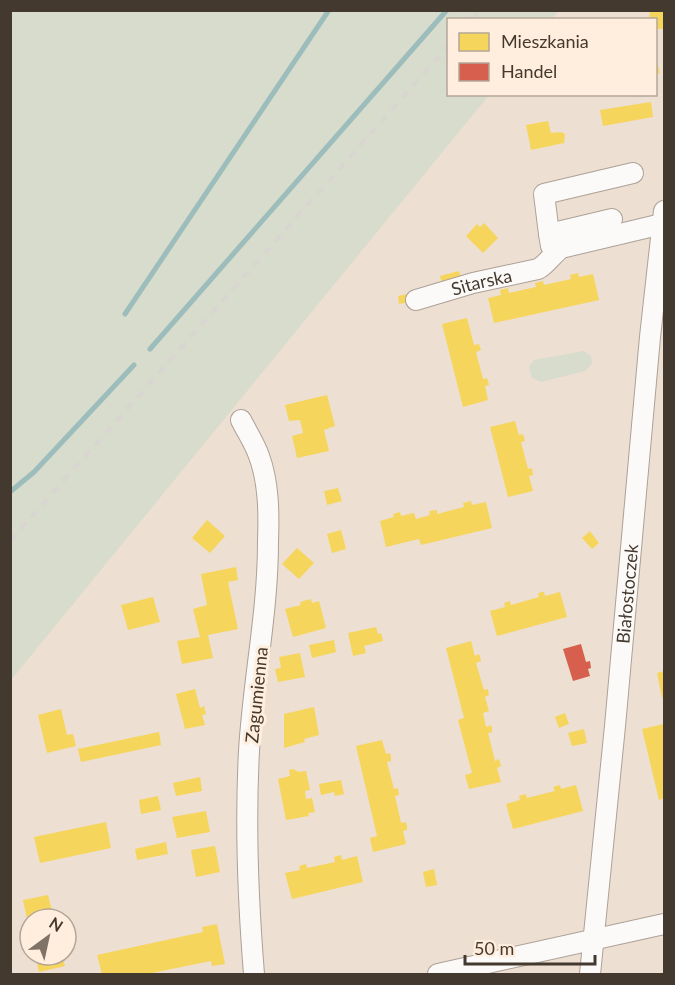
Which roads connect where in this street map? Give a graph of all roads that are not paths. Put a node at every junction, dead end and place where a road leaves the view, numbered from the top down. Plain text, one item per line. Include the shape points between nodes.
1 (633, 173) dead end
2 (663, 218) edge
3 (612, 219) dead end
4 (549, 234) junction
5 (550, 259) junction
6 (416, 300) dead end
7 (241, 420) dead end
8 (664, 924) edge
9 (593, 941) junction
10 (254, 975) edge
11 (438, 975) edge
12 (590, 975) edge

1 - 4 street via 544,194
2 - 5 street, Sitarska via 561,248
2 - 9 street, Białostoczek
3 - 4 street
4 - 5 street
5 - 6 street, Sitarska via 538,269
7 - 10 street, Zagumienna via 259,457 268,494 269,529 266,608 246,822
8 - 9 street
9 - 11 street
9 - 12 street, Białostoczek

